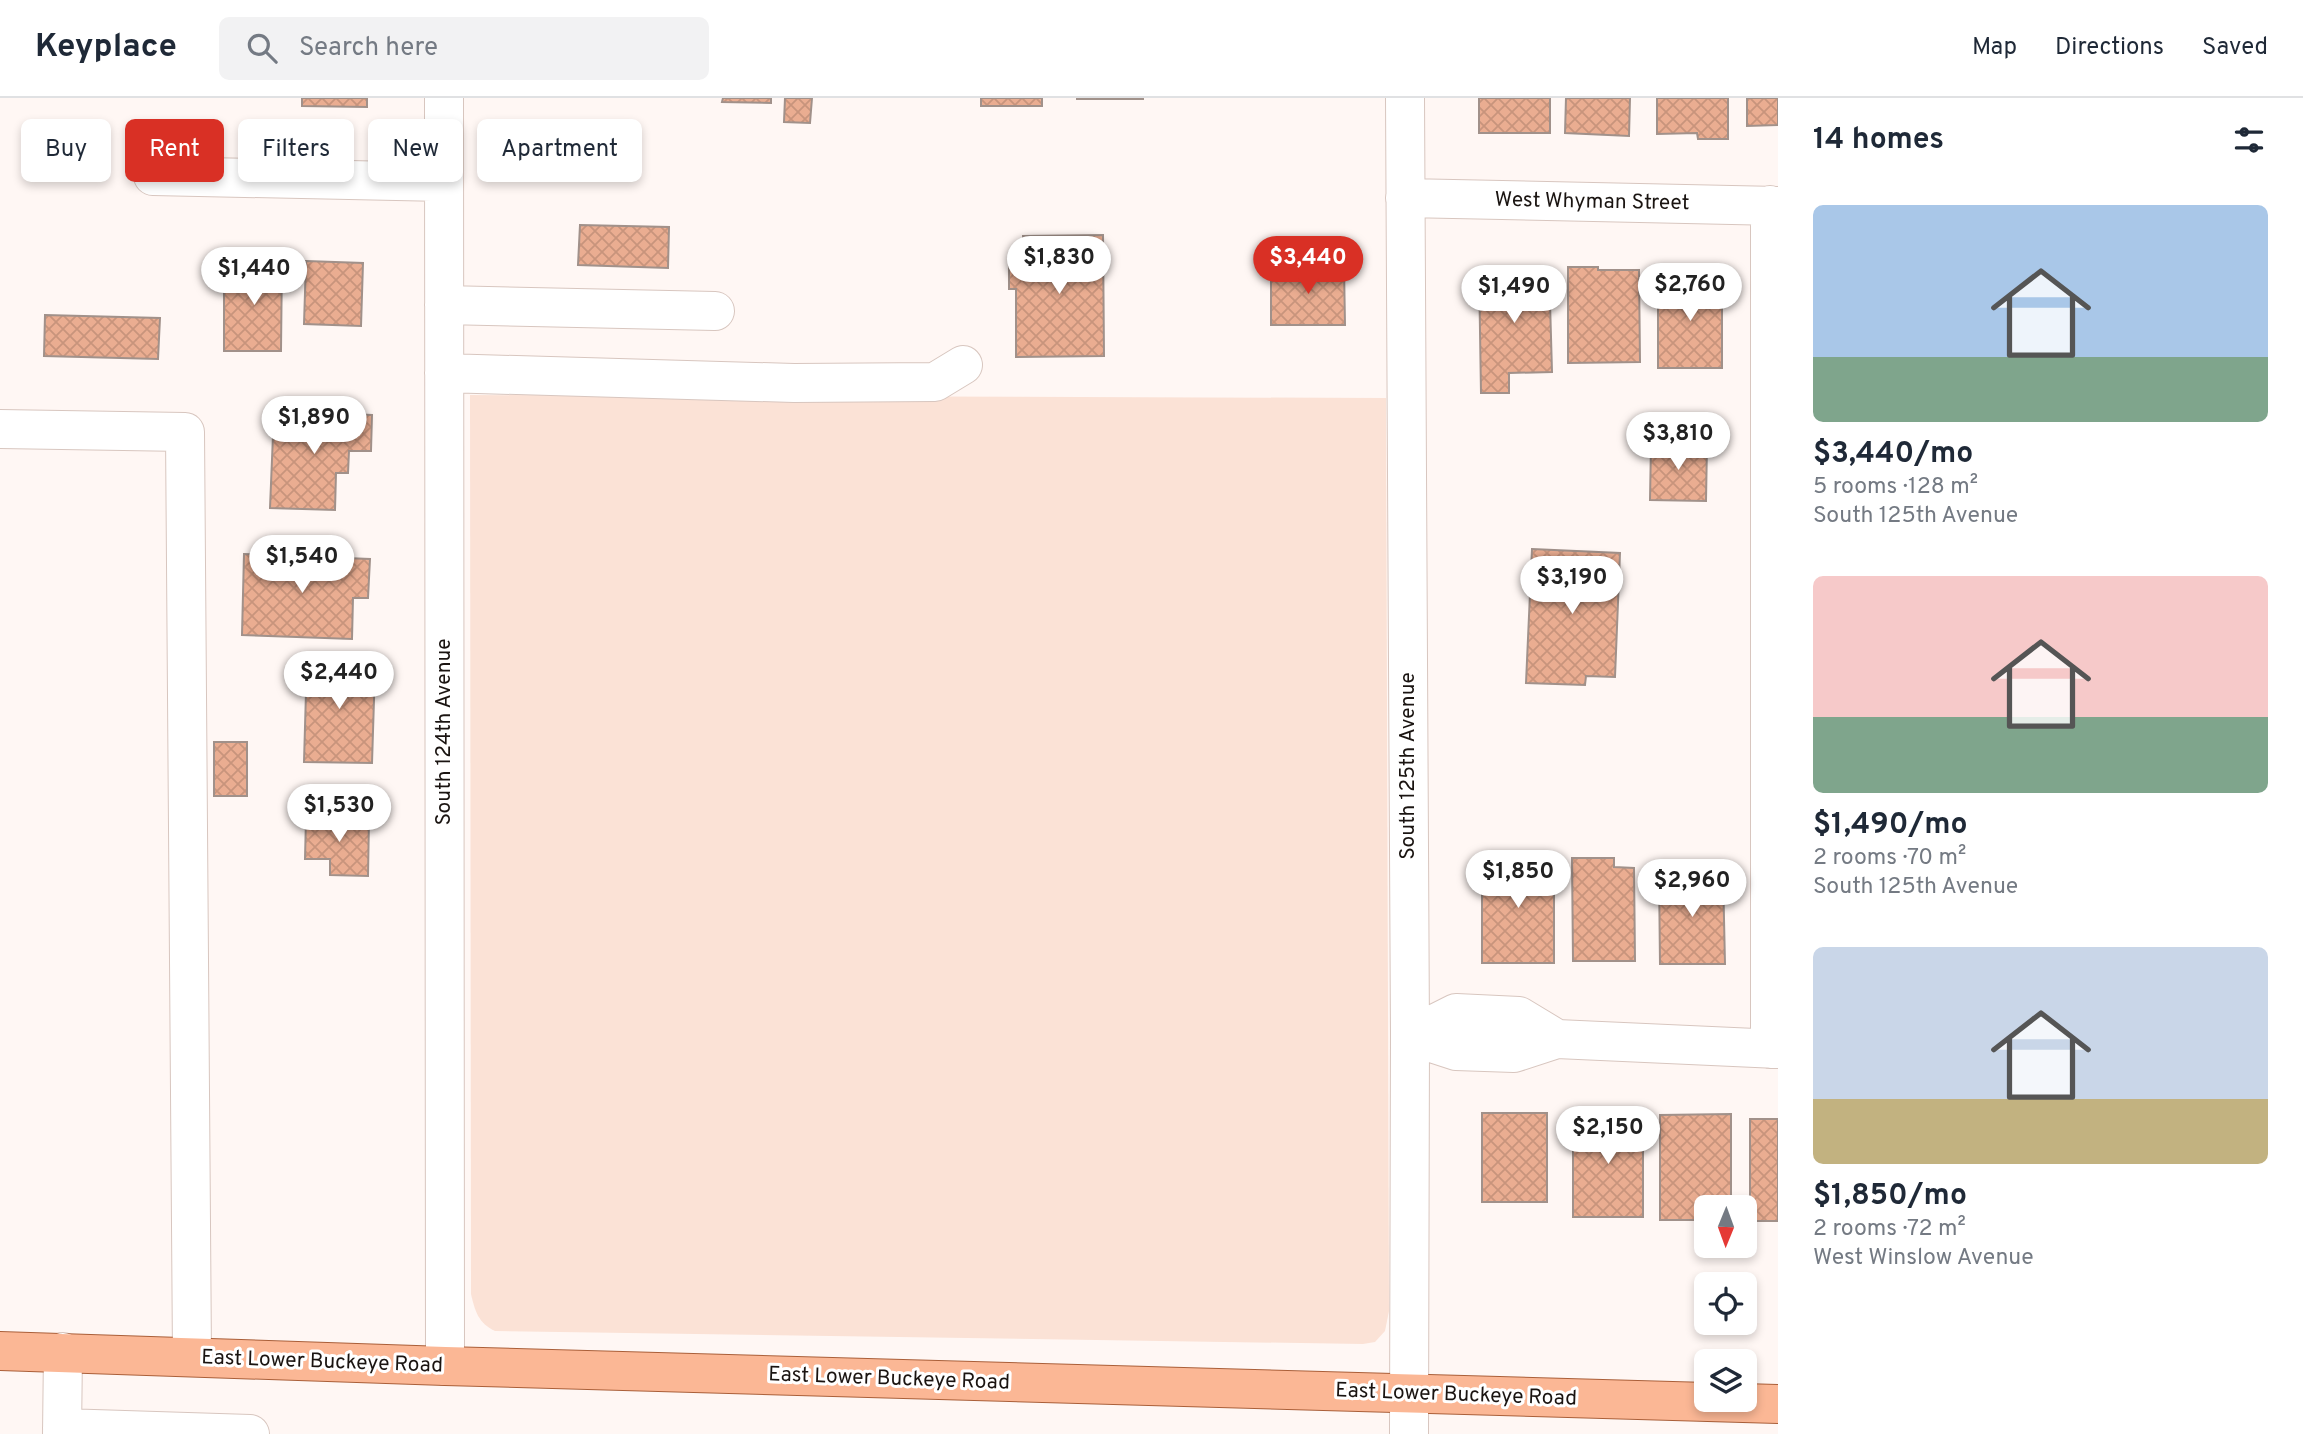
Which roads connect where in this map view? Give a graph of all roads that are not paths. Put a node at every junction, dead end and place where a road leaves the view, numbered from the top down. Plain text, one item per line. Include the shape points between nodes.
1 (444, 98) edge
2 (1405, 98) edge
3 (444, 119) edge
4 (224, 177) edge
5 (368, 180) edge
6 (444, 182) edge
7 (1405, 198) junction
8 (1774, 206) edge
9 (444, 305) junction
10 (715, 311) dead end
11 (963, 365) dead end
12 (444, 373) junction
13 (0, 429) edge
14 (1774, 640) edge
15 (1410, 1036) junction
16 (1774, 1049) edge
17 (0, 1351) edge
18 (63, 1352) junction
19 (192, 1357) junction
20 (445, 1366) junction
21 (1410, 1394) junction
22 (1778, 1404) edge
23 (62, 1431) edge
24 (250, 1434) edge
25 (1409, 1434) edge

1 - 3 street, South 124th Avenue
2 - 7 street, South 125th Avenue
4 - 5 street
6 - 9 street, South 124th Avenue
7 - 8 street, West Whyman Street
7 - 15 street, South 125th Avenue
8 - 14 street
9 - 10 street
9 - 12 street, South 124th Avenue
11 - 12 street via 935,382 794,383
12 - 20 street, South 124th Avenue
13 - 19 street via 185,432
14 - 16 street
15 - 16 street via 1455,1051 1514,1053 1557,1039
15 - 21 street, South 125th Avenue
17 - 18 main road, East Lower Buckeye Road
18 - 19 main road, East Lower Buckeye Road
18 - 23 street
19 - 20 main road, East Lower Buckeye Road
20 - 21 main road, East Lower Buckeye Road
21 - 22 main road, East Lower Buckeye Road
21 - 25 street, South 125th Avenue
23 - 24 street

